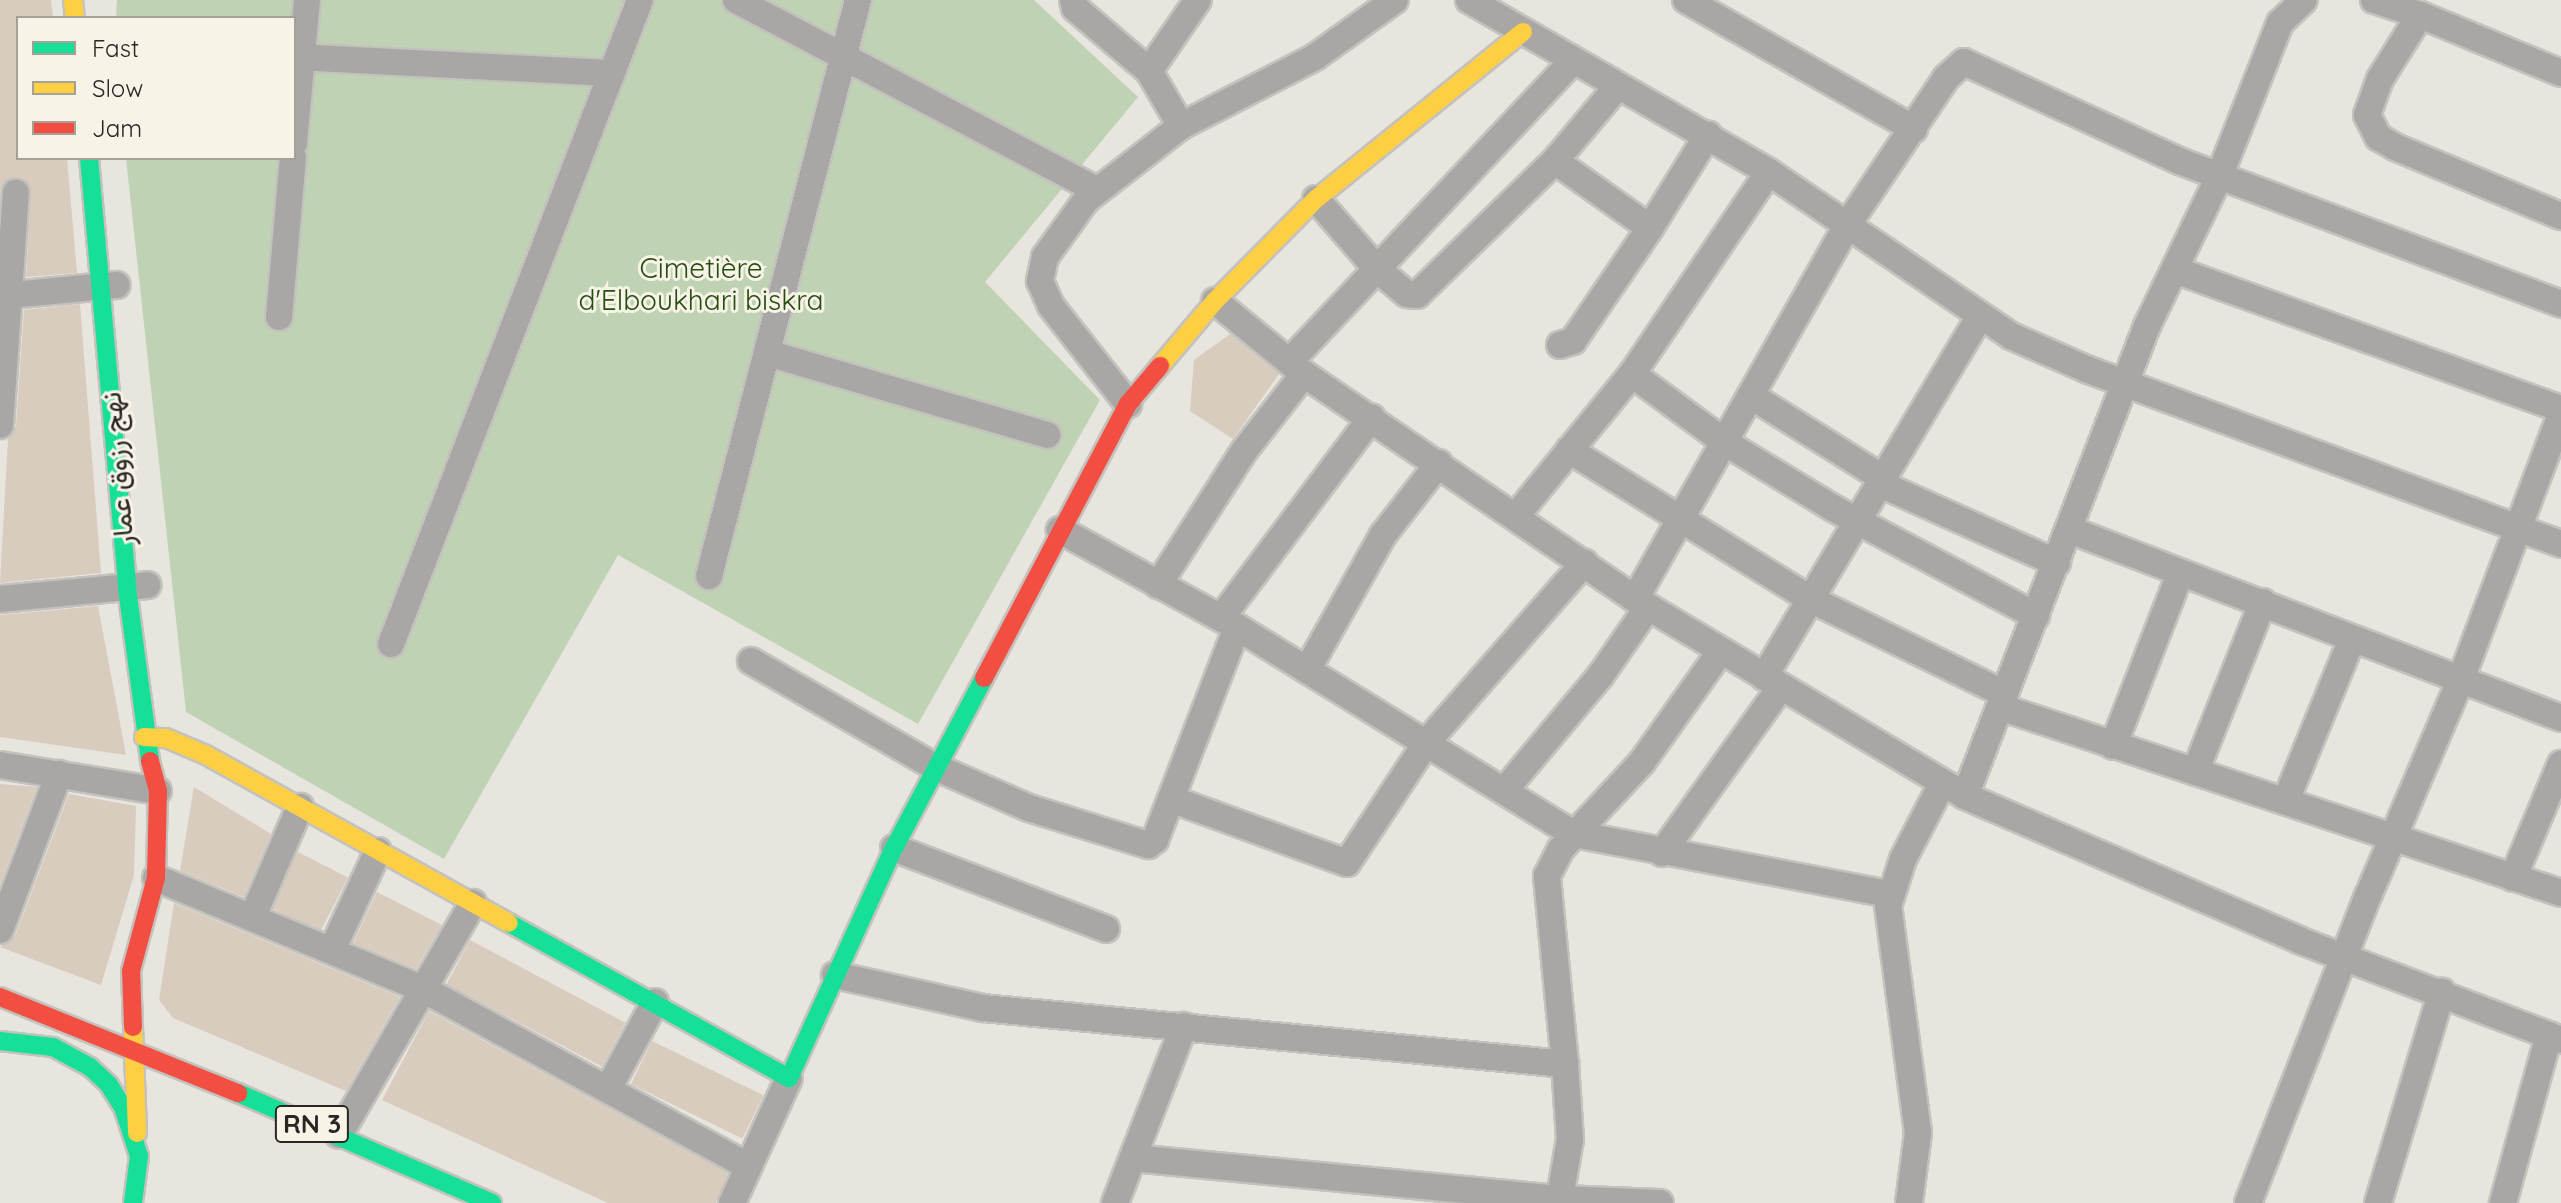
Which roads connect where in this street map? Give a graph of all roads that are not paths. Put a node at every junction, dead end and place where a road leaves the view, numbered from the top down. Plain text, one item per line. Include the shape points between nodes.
1 (307, 0) edge
2 (640, 0) edge
3 (736, 0) edge
4 (858, 0) edge
5 (1073, 0) edge
6 (1198, 0) edge
7 (1395, 0) edge
8 (1469, 0) edge
9 (1686, 0) edge
10 (2304, 0) edge
11 (2374, 0) edge
12 (2420, 15) junction
13 (1523, 32) junction
14 (844, 56) junction
15 (298, 57) edge
16 (1572, 62) junction
17 (1149, 71) junction
18 (612, 73) junction
19 (2561, 73) edge
20 (1618, 86) junction
21 (296, 100) edge
22 (1181, 126) junction
23 (1914, 129) junction
24 (1708, 135) junction
25 (89, 160) edge
26 (107, 160) edge
27 (293, 160) edge
28 (1555, 161) junction
29 (1769, 172) junction
30 (2219, 177) junction
31 (1097, 190) junction
32 (16, 193) dead end
33 (1316, 199) junction
34 (2561, 216) edge
35 (1848, 224) junction
36 (1650, 228) junction
37 (1377, 269) junction
38 (2175, 270) junction
39 (110, 286) junction
40 (5, 295) edge
41 (1215, 301) junction
42 (2561, 304) edge
43 (279, 317) dead end
44 (1979, 318) junction
45 (1560, 345) dead end
46 (767, 353) junction
47 (1298, 367) junction
48 (1632, 374) junction
49 (2129, 382) junction
50 (1753, 397) junction
51 (1128, 404) junction
52 (2561, 412) edge
53 (1372, 417) junction
54 (0, 425) edge
55 (1047, 435) dead end
56 (1726, 443) junction
57 (1569, 450) junction
58 (1439, 463) junction
59 (1880, 480) junction
60 (1516, 516) junction
61 (1682, 518) junction
62 (1856, 521) junction
63 (2516, 528) junction
64 (1060, 530) junction
65 (2070, 530) junction
66 (2561, 544) edge
67 (1584, 563) junction
68 (2057, 563) junction
69 (141, 574) junction
70 (2180, 574) junction
71 (709, 576) dead end
72 (1158, 585) junction
73 (0, 599) edge
74 (1810, 599) junction
75 (2263, 602) junction
76 (1642, 603) junction
77 (2036, 616) junction
78 (1229, 623) junction
79 (2352, 639) junction
80 (391, 644) dead end
81 (1721, 651) junction
82 (751, 661) dead end
83 (1307, 670) junction
84 (2461, 679) junction
85 (1772, 682) junction
86 (2002, 701) junction
87 (2561, 718) edge
88 (144, 737) junction
89 (166, 738) junction
90 (1426, 743) junction
91 (2113, 746) junction
92 (2561, 764) edge
93 (0, 765) edge
94 (935, 767) junction
95 (2195, 772) junction
96 (59, 774) junction
97 (158, 784) junction
98 (1953, 790) junction
99 (1504, 791) junction
100 (1171, 799) junction
101 (2286, 800) junction
102 (300, 807) junction
103 (1574, 834) junction
104 (2394, 836) junction
105 (894, 848) junction
106 (378, 851) junction
107 (1662, 853) junction
108 (156, 878) junction
109 (2513, 878) junction
110 (2561, 893) edge
111 (1890, 894) junction
112 (473, 903) junction
113 (253, 916) junction
114 (1106, 929) dead end
115 (0, 930) edge
116 (332, 950) junction
117 (2346, 954) junction
118 (131, 971) junction
119 (835, 975) junction
120 (423, 989) junction
121 (2442, 991) junction
122 (0, 997) edge
123 (655, 1002) junction
124 (0, 1008) edge
125 (1184, 1026) junction
126 (79, 1027) junction
127 (2555, 1037) edge
128 (0, 1041) edge
129 (131, 1047) junction
130 (55, 1048) junction
131 (1565, 1064) junction
132 (789, 1078) junction
133 (608, 1089) junction
134 (339, 1135) junction
135 (139, 1156) junction
136 (1133, 1158) junction
137 (748, 1166) junction
138 (1560, 1201) edge
139 (133, 1203) edge
140 (492, 1203) edge
141 (732, 1203) edge
142 (1115, 1203) edge
143 (1660, 1203) edge
144 (1909, 1203) edge
145 (2248, 1203) edge
146 (2378, 1203) edge
147 (2503, 1203) edge

1 - 15 street
2 - 18 street
3 - 14 street
4 - 14 street
5 - 17 street via 1075,8
6 - 17 street
7 - 22 street via 1315,57
8 - 13 street
9 - 23 street
10 - 30 street via 2280,23
11 - 12 street
12 - 19 street
12 - 34 street via 2368,102 2372,128 2395,147
13 - 16 street
13 - 33 main road
14 - 31 street
14 - 46 street
15 - 18 street
15 - 21 street
16 - 20 street
16 - 37 street
17 - 22 street
18 - 80 street
20 - 24 street
20 - 28 street
22 - 31 street
23 - 30 street via 1946,78 1964,62
23 - 35 street
24 - 29 street
24 - 36 street
25 - 39 main road, نهج رزوق عمار
26 - 39 main road, نهج رزوق عمار
27 - 43 street
28 - 36 street
28 - 37 street via 1417,295 1407,294
29 - 35 street
29 - 48 street
30 - 38 street
30 - 42 street
31 - 51 street via 1045,257 1040,281 1051,306
32 - 40 street
33 - 37 street
33 - 41 main road
35 - 44 street
35 - 50 street
36 - 45 street via 1573,341
37 - 47 street
38 - 49 street via 2147,326
38 - 52 street
39 - 40 street
39 - 69 main road, نهج رزوق عمار
39 - 69 main road, نهج رزوق عمار
40 - 54 street
41 - 47 street
41 - 51 main road
44 - 49 street via 2047,354
44 - 59 street
46 - 55 street
46 - 71 street
47 - 53 street
47 - 72 street
48 - 56 street
48 - 57 street
49 - 63 street
49 - 65 street
50 - 56 street
50 - 59 street
51 - 64 main road
52 - 63 street
53 - 58 street
53 - 78 street
56 - 61 street
56 - 62 street
57 - 60 street
57 - 61 street
58 - 60 street
58 - 83 street via 1383,535
59 - 62 street
59 - 68 street
60 - 67 street
61 - 74 street
61 - 76 street
62 - 74 street
62 - 77 street
63 - 66 street
63 - 84 street
64 - 72 street
64 - 94 main road
65 - 68 street
65 - 70 street
67 - 76 street
67 - 90 street
68 - 77 street
69 - 73 street
69 - 88 main road, نهج رزوق عمار
69 - 89 main road, نهج رزوق عمار
70 - 75 street
70 - 91 street
72 - 78 street
74 - 85 street
74 - 86 street
75 - 79 street
75 - 95 street
76 - 81 street
76 - 99 street via 1601,675
77 - 86 street
78 - 83 street
78 - 100 street
79 - 84 street
79 - 101 street
81 - 85 street
81 - 103 street via 1642,762
82 - 94 street
83 - 90 street
84 - 87 street
84 - 104 street
85 - 98 street
85 - 107 street
86 - 91 street
86 - 98 street
88 - 89 main road
88 - 97 main road, نهج رزوق عمار
89 - 97 main road, نهج رزوق عمار
89 - 102 main road
90 - 99 street
90 - 100 street via 1347,863
91 - 95 street
92 - 109 street
93 - 96 street
94 - 100 street via 1029,808 1140,847 1155,840
94 - 105 main road
95 - 101 street
96 - 97 street
96 - 115 street
97 - 108 main road, نهج رزوق عمار
98 - 111 street
98 - 117 street via 2301,941
99 - 103 street
101 - 104 street
102 - 106 main road
102 - 113 street
103 - 107 street
103 - 131 street via 1547,876
104 - 109 street
104 - 117 street
105 - 114 street
105 - 119 main road
106 - 112 main road
106 - 116 street
107 - 111 street
108 - 113 street
108 - 118 main road, نهج رزوق عمار
109 - 110 street
111 - 144 street via 1891,958 1918,1133
112 - 120 street
112 - 123 main road
113 - 116 street
116 - 120 street
117 - 121 street
117 - 145 street
118 - 126 main road via 105,1006
118 - 129 main road
119 - 125 street via 983,1008
119 - 132 main road
120 - 133 street
120 - 134 street
121 - 127 street
121 - 146 street
122 - 126 main road, RN 3
123 - 132 main road
123 - 133 street
124 - 130 main road
125 - 131 street
125 - 136 street
126 - 129 main road, RN 3
126 - 130 main road
127 - 147 street
128 - 130 main road
129 - 130 main road, RN 3
129 - 134 main road, RN 3
129 - 135 main road
130 - 135 main road via 90,1067 116,1096
131 - 138 street via 1570,1139
132 - 137 street
133 - 137 street
134 - 140 main road, RN 3
135 - 139 main road
136 - 138 street
136 - 142 street
137 - 141 street
138 - 143 street

